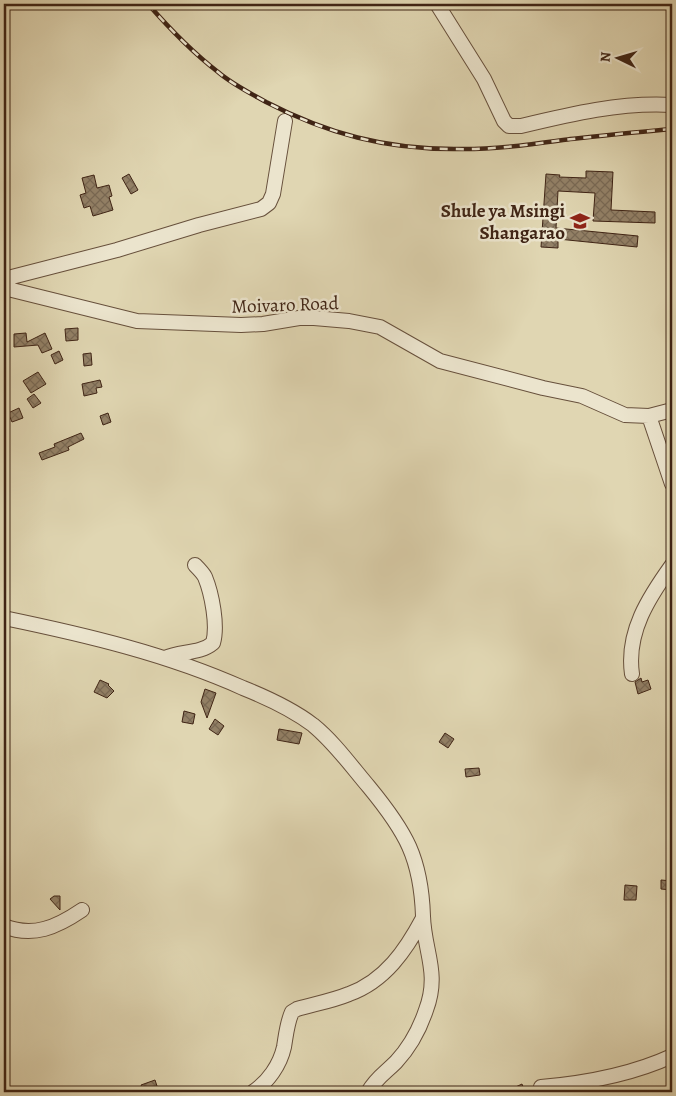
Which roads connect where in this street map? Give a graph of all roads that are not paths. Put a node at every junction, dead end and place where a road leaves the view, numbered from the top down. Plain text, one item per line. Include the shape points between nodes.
1 (437, 4) edge
2 (672, 105) edge
3 (285, 121) dead end
4 (4, 279) edge
5 (4, 288) edge
6 (672, 410) edge
7 (649, 416) junction
8 (672, 484) edge
9 (195, 565) dead end
10 (672, 565) edge
11 (4, 618) edge
12 (165, 658) junction
13 (632, 674) dead end
14 (82, 910) dead end
15 (423, 918) junction
16 (4, 926) edge
17 (672, 1056) edge
18 (541, 1086) dead end
19 (253, 1092) edge
20 (368, 1092) edge

1 - 2 street via 484,79 504,121 510,126 606,108
3 - 4 street via 273,194 262,209
5 - 7 street, Moivaro Road via 137,320 242,325 314,318 380,327 449,363 582,396 625,415
6 - 7 street, Moivaro Road
7 - 8 street
9 - 12 street via 204,575 210,594 215,625 213,643 207,648
10 - 13 street via 639,620 630,654
11 - 12 street via 82,634
12 - 15 street via 281,704 329,739 385,807 412,850 421,884
14 - 16 street via 40,931 22,932
15 - 19 street via 398,958 372,982 349,995 292,1012 280,1060 269,1077
15 - 20 street via 432,970 427,1009 418,1030 399,1058 377,1078
17 - 18 street via 602,1079

